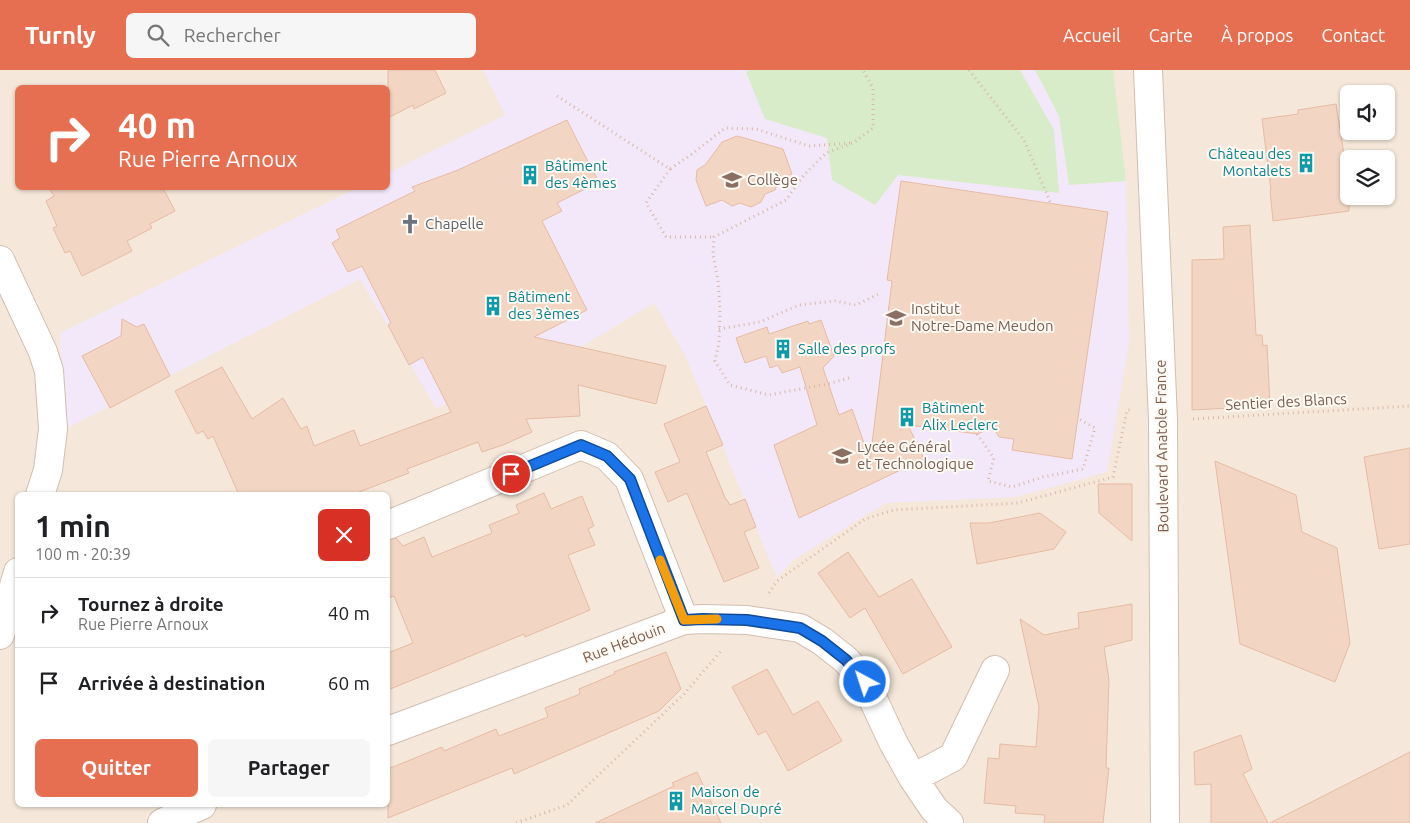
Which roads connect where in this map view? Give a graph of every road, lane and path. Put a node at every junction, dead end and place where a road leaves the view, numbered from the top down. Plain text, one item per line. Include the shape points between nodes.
1 (863, 70) edge
2 (969, 70) edge
3 (1148, 70) edge
4 (557, 96) dead end
5 (853, 142) junction
6 (670, 169) junction
7 (1051, 204) dead end
8 (714, 237) junction
9 (0, 260) edge
10 (879, 294) dead end
11 (719, 329) junction
12 (849, 378) dead end
13 (1410, 406) edge
14 (1127, 410) dead end
15 (1079, 419) dead end
16 (1163, 420) junction
17 (977, 434) dead end
18 (1112, 477) dead end
19 (41, 492) edge
20 (390, 524) edge
21 (15, 582) edge
22 (684, 620) junction
23 (0, 635) edge
24 (995, 670) dead end
25 (390, 731) edge
26 (913, 778) junction
27 (198, 807) edge
28 (162, 823) edge
29 (949, 823) edge
30 (1165, 823) edge

1 - 5 path via 873,88 873,128
2 - 7 path via 1024,140
3 - 16 street, Boulevard Anatole France
4 - 6 path
5 - 6 path via 808,146 756,129 725,128
5 - 8 path via 826,154 804,175 786,200
6 - 8 path via 646,203 666,237
8 - 11 path
9 - 19 street via 43,352 48,370 54,429
10 - 11 path via 856,305 835,301 799,304 760,322
11 - 12 path via 715,361 730,384 769,395
13 - 16 path, Sentier des Blancs
14 - 18 path
15 - 17 path via 1095,428 1082,469 1012,487 988,481 994,458
16 - 30 street, Boulevard Anatole France
20 - 22 street via 581,445 607,456 630,479
21 - 23 street
22 - 25 street, Rue Hédouin
22 - 26 street, Rue Hédouin via 747,620 800,628 822,641 846,660 865,682
24 - 26 street via 952,757
26 - 29 street, Rue Hédouin via 934,809
27 - 28 street

